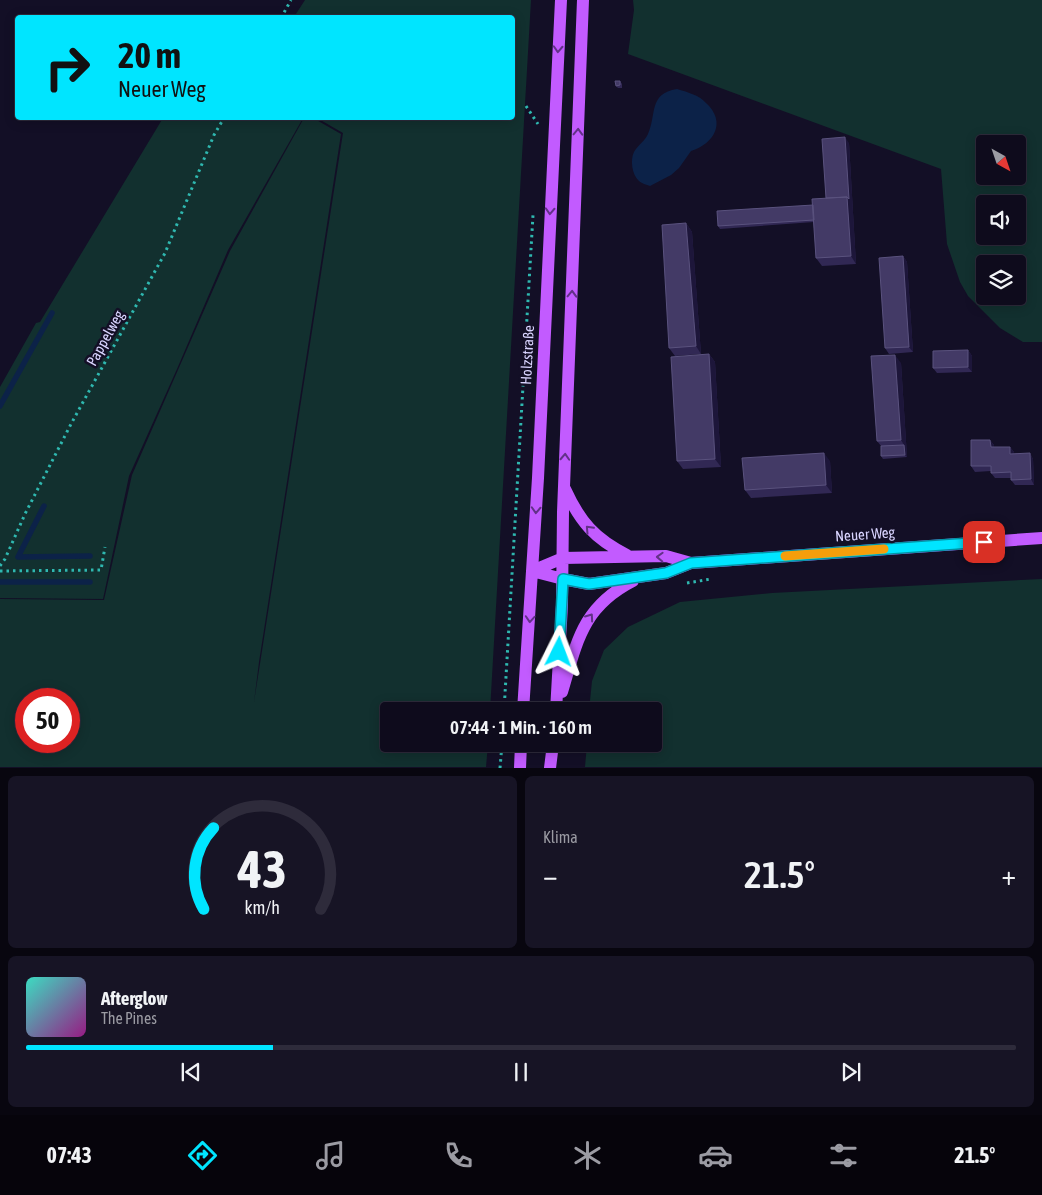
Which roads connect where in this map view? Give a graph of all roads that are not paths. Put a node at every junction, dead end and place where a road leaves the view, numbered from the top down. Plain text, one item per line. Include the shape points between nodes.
1 (561, 0) edge
2 (583, 0) edge
3 (564, 487) junction
4 (1042, 538) edge
5 (629, 556) junction
6 (563, 558) junction
7 (691, 563) junction
8 (532, 571) junction
9 (642, 577) junction
10 (563, 579) junction
11 (524, 702) edge
12 (556, 702) edge
13 (559, 702) edge
14 (521, 752) edge
15 (552, 752) edge
16 (520, 768) edge
17 (550, 768) edge

1 -> 8 main road, Holzstraße
3 -> 2 main road
5 -> 3 main road via 610,547 584,523
3 - 6 main road
4 - 7 main road, Neuer Weg
5 - 6 main road, Neuer Weg
7 -> 5 main road, Neuer Weg via 666,556
6 - 8 main road, Neuer Weg
6 - 10 main road
7 - 9 main road, Neuer Weg via 666,573
8 - 10 main road, Neuer Weg
8 -> 11 main road, Holzstraße
9 - 10 main road, Neuer Weg via 589,584
13 -> 9 main road via 575,647 590,616 617,589
10 - 12 main road
14 - 16 main road
15 - 17 main road

